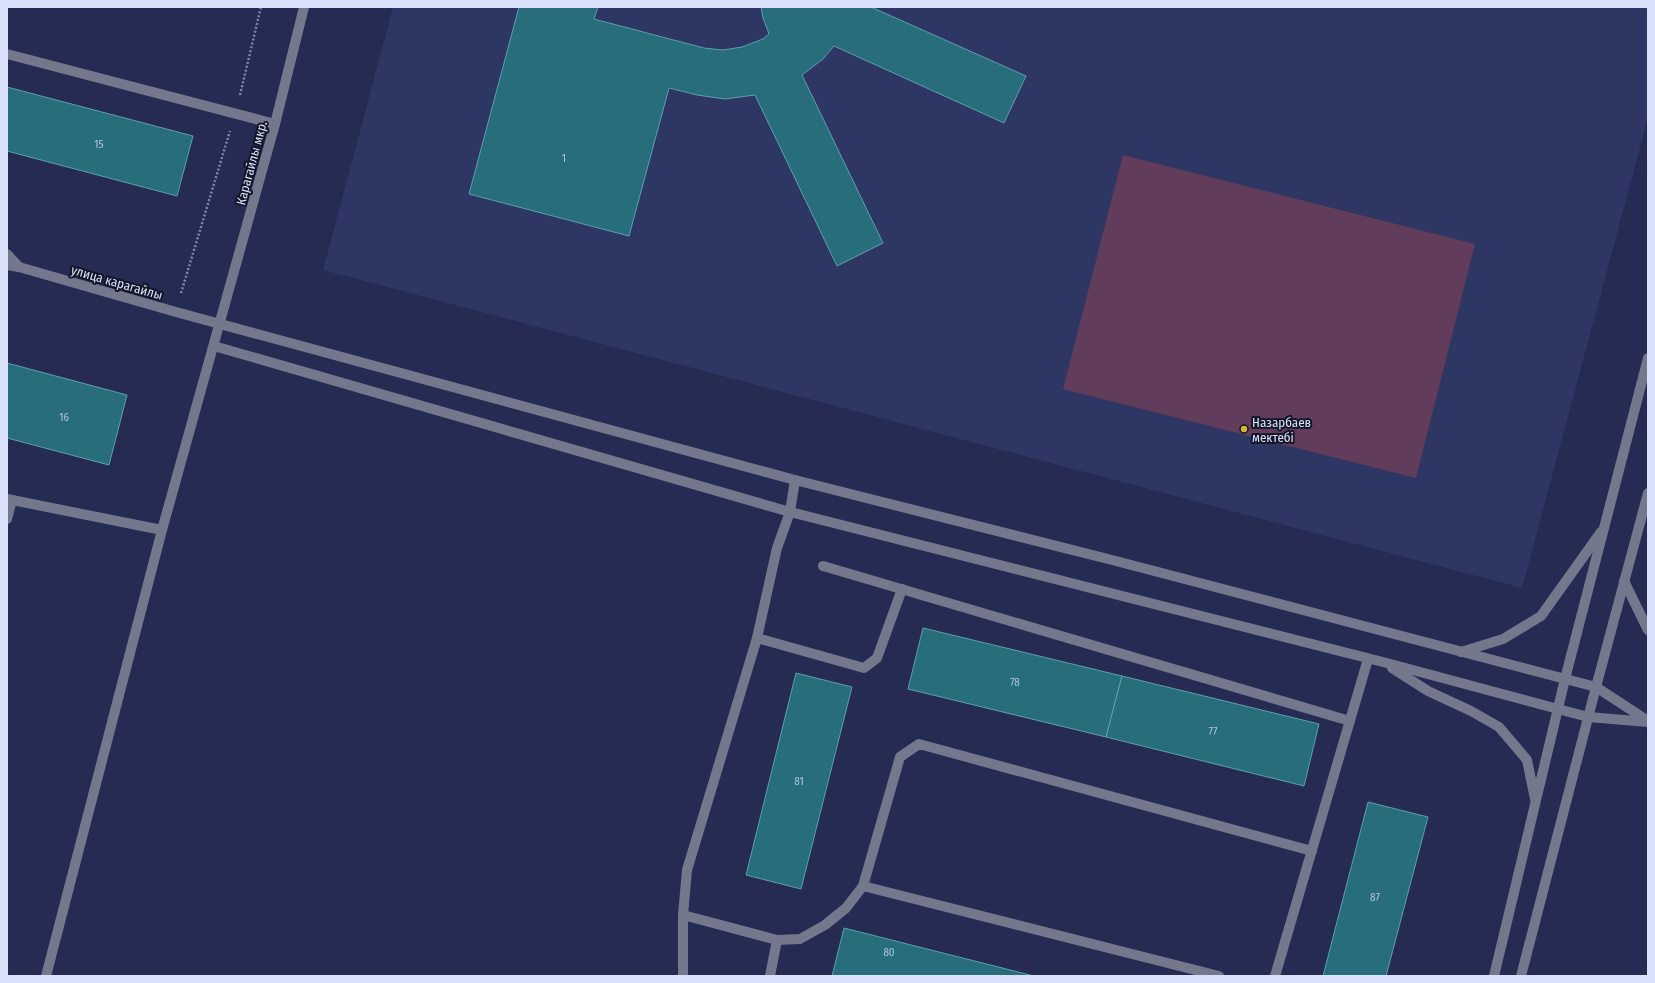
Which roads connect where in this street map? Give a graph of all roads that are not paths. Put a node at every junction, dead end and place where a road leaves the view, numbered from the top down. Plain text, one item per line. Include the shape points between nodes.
1 (304, 7) edge
2 (7, 54) edge
3 (275, 124) junction
4 (7, 254) edge
5 (7, 266) edge
6 (19, 267) junction
7 (220, 324) junction
8 (214, 346) junction
9 (1648, 358) edge
10 (795, 480) junction
11 (1648, 493) edge
12 (10, 500) edge
13 (790, 512) junction
14 (7, 519) edge
15 (1605, 527) junction
16 (162, 530) junction
17 (823, 566) dead end
18 (1624, 581) junction
19 (902, 589) junction
20 (1648, 630) edge
21 (756, 638) junction
22 (1461, 652) junction
23 (1368, 659) junction
24 (1384, 662) junction
25 (1565, 679) junction
26 (1596, 687) junction
27 (1558, 708) junction
28 (1588, 717) junction
29 (1350, 721) junction
30 (1648, 722) edge
31 (1535, 803) junction
32 (1312, 851) junction
33 (863, 886) junction
34 (683, 915) junction
35 (777, 940) junction
36 (46, 976) edge
37 (683, 976) edge
38 (770, 976) edge
39 (1219, 976) edge
40 (1275, 976) edge
41 (1494, 976) edge
42 (1522, 976) edge

1 - 3 street, Карагайлы мкр.
2 - 3 street
3 - 7 street, Карагайлы мкр.
4 - 6 street
5 - 6 street, улица карагайлы
6 - 7 street, улица карагайлы
7 - 8 street, Карагайлы мкр.
7 - 10 street, улица карагайлы
8 - 13 street
8 - 16 street, Карагайлы мкр.
9 - 15 street
10 - 13 street
10 - 22 street, улица карагайлы
11 - 18 street
12 - 14 street
12 - 16 street
13 - 21 street via 777,548
13 - 23 street
15 - 22 street via 1541,616 1504,639
15 - 25 street
16 - 36 street, Карагайлы мкр.
17 - 19 street
18 - 20 street
18 - 26 street
19 - 21 street via 877,658 864,668
19 - 29 street
21 - 34 street via 687,870
22 - 25 street, улица карагайлы
23 - 24 street
23 - 29 street
24 - 27 street
24 - 31 street via 1428,691 1499,727 1527,760
25 - 26 street, улица карагайлы
25 - 27 street
26 - 28 street
26 - 30 street, улица карагайлы
27 - 28 street
27 - 31 street
28 - 30 street
28 - 42 street
29 - 32 street
31 - 41 street
32 - 33 street via 919,744 900,757
32 - 40 street
33 - 35 street via 846,908 825,925 800,938
33 - 39 street
34 - 35 street
34 - 37 street
35 - 38 street

